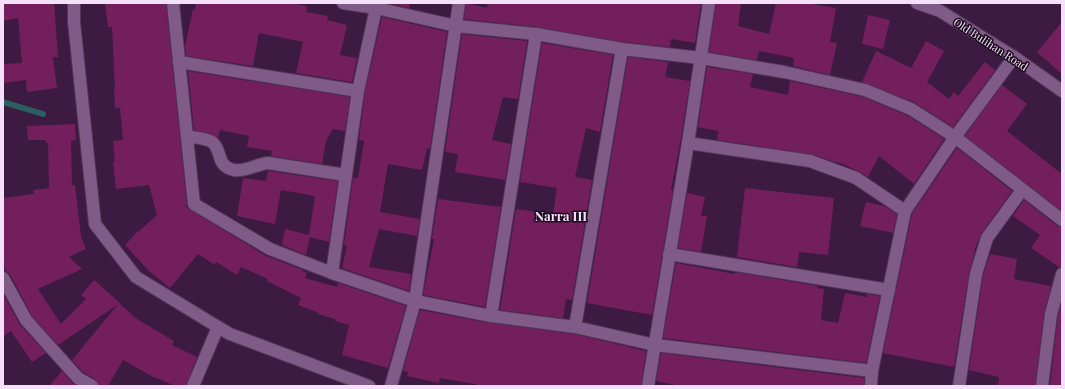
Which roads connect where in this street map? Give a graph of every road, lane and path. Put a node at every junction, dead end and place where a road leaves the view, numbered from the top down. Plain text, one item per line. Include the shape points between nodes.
1 (74, 3) edge
2 (173, 3) edge
3 (343, 3) edge
4 (459, 3) edge
5 (709, 3) edge
6 (917, 3) edge
7 (942, 7) edge
8 (376, 8) junction
9 (456, 26) junction
10 (536, 34) junction
11 (622, 49) junction
12 (1014, 57) junction
13 (701, 58) junction
14 (179, 62) junction
15 (1062, 90) edge
16 (358, 91) junction
17 (187, 136) junction
18 (955, 137) junction
19 (688, 143) junction
20 (346, 175) junction
21 (1022, 190) junction
22 (905, 211) junction
23 (1062, 220) edge
24 (669, 254) junction
25 (332, 273) junction
26 (1062, 274) edge
27 (3, 278) edge
28 (889, 290) junction
29 (415, 301) junction
30 (491, 316) junction
31 (218, 327) junction
32 (575, 327) junction
33 (655, 345) junction
34 (872, 371) junction
35 (92, 386) edge
36 (193, 386) edge
37 (369, 386) edge
38 (390, 386) edge
39 (648, 386) edge
40 (871, 386) edge
41 (959, 386) edge
42 (1042, 386) edge

1 - 31 street via 95,224 136,277
2 - 14 street
3 - 8 street
4 - 9 street
5 - 13 street
6 - 7 street, Old Bulihan Road
7 - 12 street, Old Bulihan Road
8 - 9 street
8 - 16 street
9 - 10 street
9 - 29 street
10 - 11 street
10 - 30 street
11 - 13 street
11 - 32 street
12 - 15 street, Old Bulihan Road
12 - 18 street
13 - 18 street via 784,72 865,90 911,109
13 - 19 street
14 - 16 street
14 - 17 street
16 - 20 street
17 - 20 street via 212,142 218,149 225,167 234,170 244,170 268,163
17 - 25 street via 194,204 270,249
18 - 21 street
18 - 22 street
19 - 22 street via 810,161 856,178
19 - 24 street
20 - 25 street
21 - 23 street
21 - 41 street via 987,238 976,274
22 - 28 street
24 - 28 street
24 - 33 street
25 - 29 street
26 - 42 street via 1051,314
27 - 35 street via 26,320 78,378
28 - 34 street
29 - 30 street
29 - 38 street
30 - 32 street
31 - 36 street
31 - 37 street via 230,334
32 - 33 street
33 - 34 street
33 - 39 street
34 - 40 street

